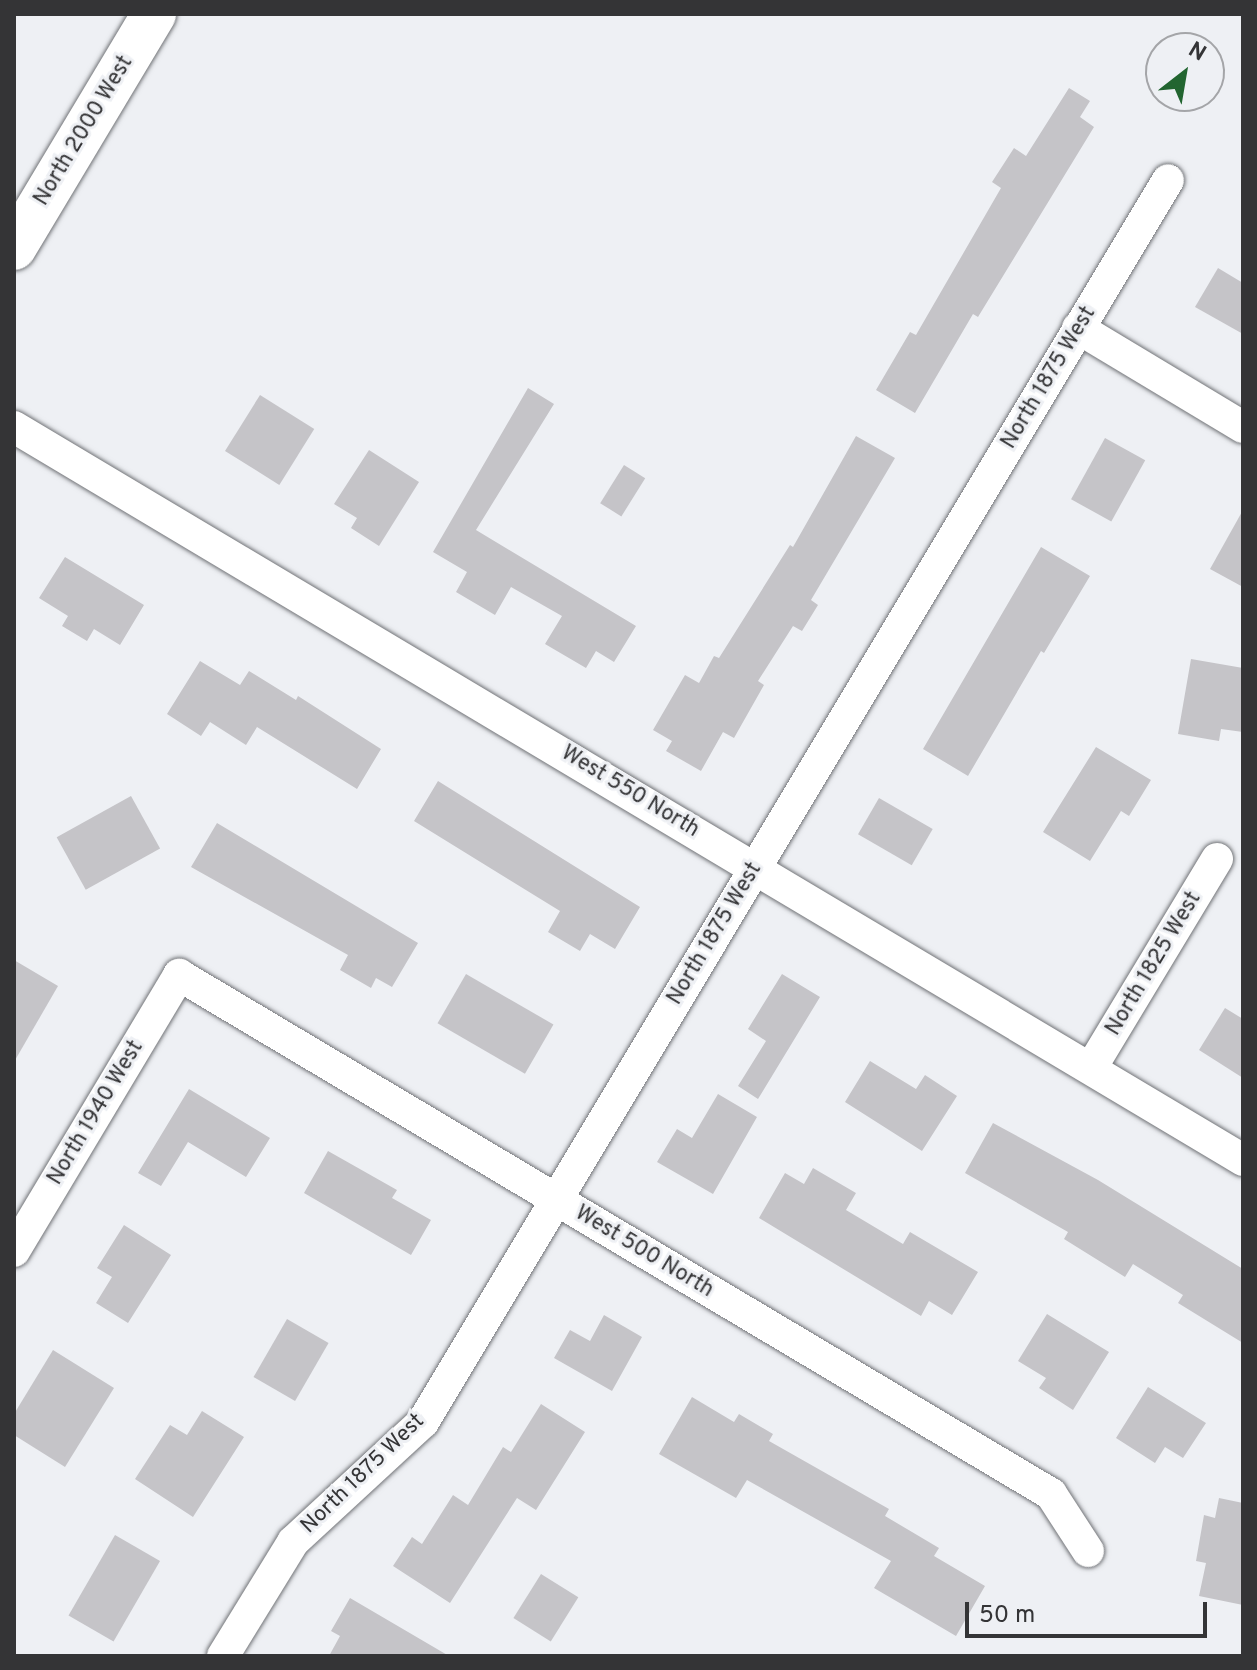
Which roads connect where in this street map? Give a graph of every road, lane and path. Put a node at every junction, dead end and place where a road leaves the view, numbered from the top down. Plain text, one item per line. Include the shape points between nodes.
1 (154, 14) edge
2 (1168, 180) dead end
3 (14, 248) edge
4 (1078, 328) junction
5 (14, 427) edge
6 (1243, 427) edge
7 (1217, 859) dead end
8 (756, 867) junction
9 (179, 975) joint
10 (1091, 1068) junction
11 (1243, 1160) edge
12 (556, 1199) junction
13 (14, 1251) edge
14 (1088, 1551) dead end
15 (223, 1656) edge

1 - 3 main road, North 2000 West
2 - 4 street, North 1875 West
4 - 6 street
4 - 8 street, North 1875 West
5 - 8 street, West 550 North
7 - 10 street, North 1825 West
8 - 10 street, West 550 North
8 - 12 street, North 1875 West
9 - 12 street, West 500 North
9 - 13 street, North 1940 West
10 - 11 street, West 550 North
12 - 14 street, West 500 North via 1051,1494
12 - 15 street, North 1875 West via 423,1422 293,1542

